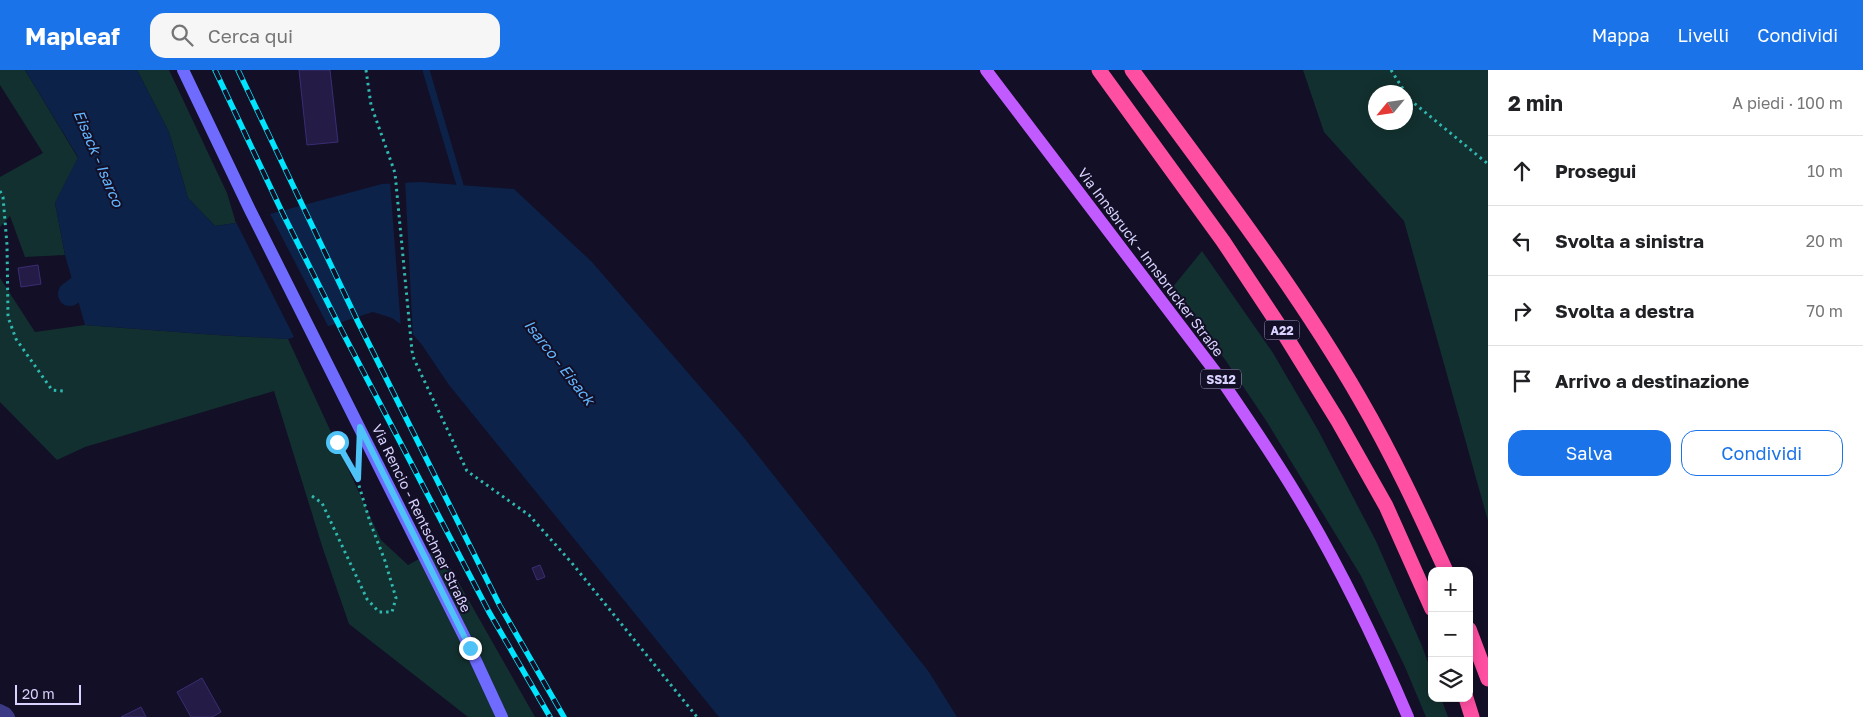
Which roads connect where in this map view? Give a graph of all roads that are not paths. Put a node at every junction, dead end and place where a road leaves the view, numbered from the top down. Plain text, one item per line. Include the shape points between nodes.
1 (183, 70) edge
2 (986, 70) edge
3 (1099, 70) edge
4 (1132, 70) edge
5 (1444, 567) edge
6 (1428, 600) edge
7 (1473, 640) edge
8 (1488, 679) edge
9 (1467, 702) edge
10 (0, 710) edge
11 (9, 717) edge
12 (502, 717) edge
13 (1408, 717) edge
14 (1472, 717) edge

1 - 12 main road, Via Rencio - Rentschner Straße
2 - 13 main road, Via Innsbruck - Innsbrucker Straße / SS12 via 1220,378 1256,431 1338,568 1382,654
3 - 6 highway, A22 via 1223,241 1285,335 1386,506
4 - 5 highway, A22 via 1296,298 1360,398
7 - 8 highway
9 - 14 highway
10 - 11 street

